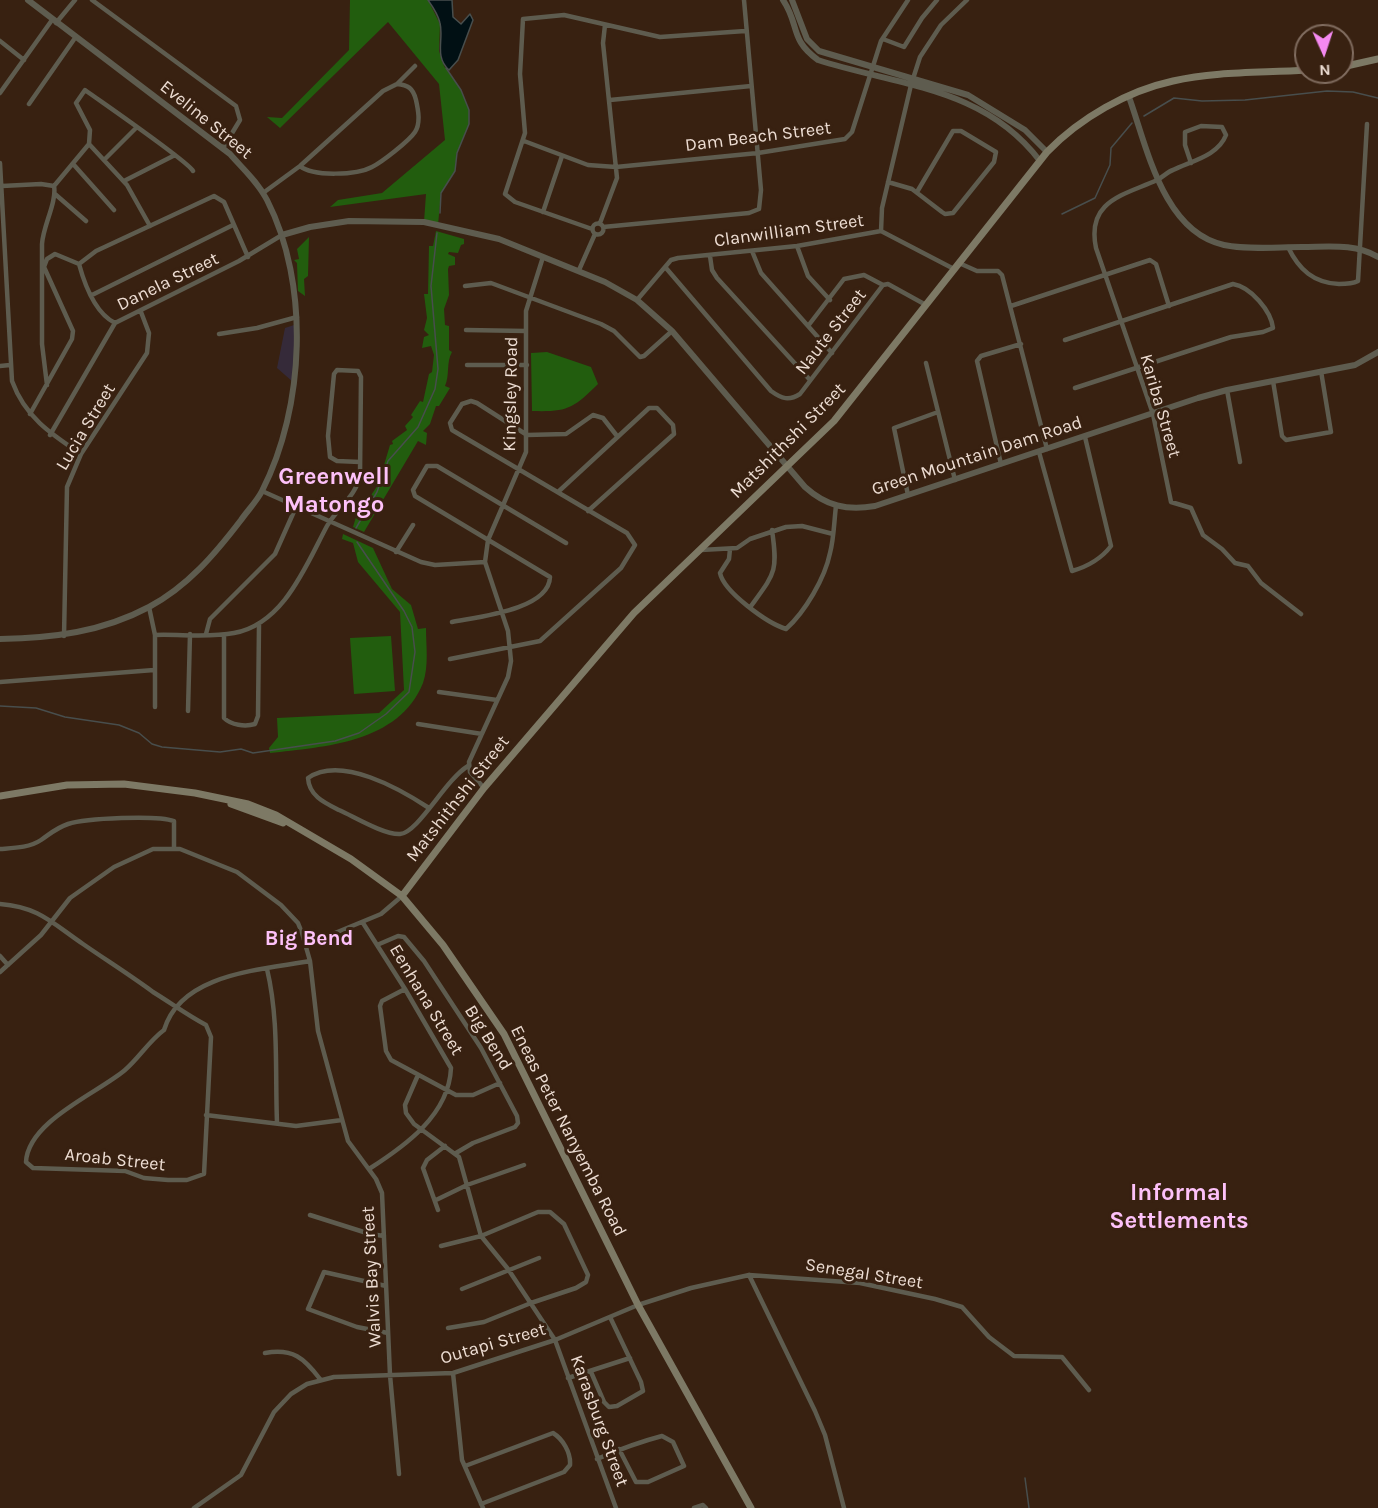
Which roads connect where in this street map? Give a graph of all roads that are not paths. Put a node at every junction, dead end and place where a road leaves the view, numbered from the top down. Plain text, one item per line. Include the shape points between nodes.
1 (28, 0) edge
2 (75, 0) edge
3 (92, 0) edge
4 (744, 0) edge
5 (783, 0) edge
6 (792, 0) edge
7 (908, 0) edge
8 (937, 0) edge
9 (967, 0) edge
10 (54, 22) junction
11 (605, 25) junction
12 (745, 31) junction
13 (75, 38) junction
14 (883, 39) junction
15 (0, 41) edge
16 (1378, 59) edge
17 (24, 60) junction
18 (1354, 64) edge
19 (415, 66) dead end
20 (1294, 71) edge
21 (871, 72) junction
22 (912, 82) junction
23 (397, 84) junction
24 (752, 86) junction
25 (0, 93) edge
26 (1129, 97) junction
27 (610, 100) junction
28 (29, 104) dead end
29 (1367, 124) dead end
30 (136, 128) junction
31 (524, 141) junction
32 (89, 144) junction
33 (223, 148) junction
34 (1047, 152) junction
35 (758, 153) junction
36 (175, 155) junction
37 (562, 156) junction
38 (105, 159) junction
39 (1040, 161) junction
40 (0, 163) edge
41 (1191, 163) junction
42 (74, 165) junction
43 (300, 166) junction
44 (616, 167) junction
45 (192, 171) dead end
46 (1159, 179) junction
47 (124, 181) junction
48 (888, 182) junction
49 (2, 186) junction
50 (54, 186) junction
51 (916, 192) junction
52 (263, 193) junction
53 (55, 194) junction
54 (114, 210) dead end
55 (543, 212) junction
56 (86, 221) dead end
57 (233, 225) junction
58 (602, 225) junction
59 (150, 226) junction
60 (594, 231) junction
61 (881, 231) junction
62 (282, 235) junction
63 (797, 246) junction
64 (1288, 247) junction
65 (1359, 249) junction
66 (752, 251) junction
67 (710, 256) junction
68 (248, 257) junction
69 (543, 257) junction
70 (1378, 257) edge
71 (80, 264) junction
72 (957, 266) junction
73 (44, 267) junction
74 (666, 268) junction
75 (579, 270) junction
76 (1104, 274) junction
77 (883, 285) junction
78 (465, 286) dead end
79 (92, 294) junction
80 (528, 297) junction
81 (637, 300) junction
82 (830, 300) junction
83 (926, 305) junction
84 (1011, 306) junction
85 (1169, 306) junction
86 (0, 310) edge
87 (8, 310) junction
88 (141, 312) junction
89 (297, 317) junction
90 (1121, 322) junction
91 (115, 323) junction
92 (808, 326) junction
93 (466, 330) dead end
94 (526, 331) junction
95 (672, 331) junction
96 (219, 334) dead end
97 (1065, 340) dead end
98 (1021, 344) junction
99 (1378, 352) edge
100 (832, 353) junction
101 (926, 363) dead end
102 (10, 365) junction
103 (467, 365) dead end
104 (526, 365) junction
105 (0, 366) edge
106 (1136, 367) junction
107 (1321, 371) junction
108 (810, 380) junction
109 (1273, 381) junction
110 (46, 385) junction
111 (1075, 388) dead end
112 (1227, 390) junction
113 (938, 412) junction
114 (30, 414) junction
115 (1152, 414) junction
116 (50, 435) junction
117 (527, 435) junction
118 (617, 436) junction
119 (1085, 437) junction
120 (1047, 449) junction
121 (1039, 452) junction
122 (81, 454) junction
123 (360, 462) junction
124 (1240, 462) dead end
125 (1001, 464) junction
126 (787, 466) junction
127 (519, 470) junction
128 (955, 480) junction
129 (262, 491) junction
130 (558, 492) junction
131 (908, 495) junction
132 (836, 506) junction
133 (296, 507) junction
134 (502, 507) junction
135 (588, 511) junction
136 (329, 522) junction
137 (413, 525) dead end
138 (772, 530) junction
139 (833, 534) junction
140 (489, 540) junction
141 (566, 543) dead end
142 (730, 549) junction
143 (698, 550) junction
144 (396, 552) junction
145 (485, 562) junction
146 (751, 606) junction
147 (149, 607) junction
148 (503, 612) junction
149 (1301, 614) dead end
150 (452, 622) dead end
151 (258, 625) junction
152 (190, 634) junction
153 (206, 634) junction
154 (155, 635) junction
155 (224, 635) junction
156 (64, 636) junction
157 (0, 639) edge
158 (511, 647) junction
159 (450, 659) dead end
160 (154, 670) junction
161 (0, 682) edge
162 (439, 692) dead end
163 (497, 700) junction
164 (155, 707) dead end
165 (188, 711) dead end
166 (418, 724) dead end
167 (482, 734) junction
168 (468, 766) junction
169 (484, 788) junction
170 (0, 796) edge
171 (429, 808) junction
172 (174, 848) junction
173 (0, 849) edge
174 (402, 896) junction
175 (0, 904) edge
176 (53, 920) junction
177 (363, 923) junction
178 (306, 945) junction
179 (377, 945) junction
180 (0, 956) edge
181 (310, 961) junction
182 (8, 965) junction
183 (267, 969) junction
184 (0, 972) edge
185 (405, 989) junction
186 (177, 1007) junction
187 (418, 1075) junction
188 (500, 1083) junction
189 (446, 1090) junction
190 (206, 1115) junction
191 (342, 1120) junction
192 (277, 1123) junction
193 (422, 1129) junction
194 (445, 1146) junction
195 (456, 1153) junction
196 (524, 1165) dead end
197 (369, 1169) junction
198 (468, 1185) junction
199 (436, 1200) junction
200 (438, 1210) dead end
201 (310, 1215) dead end
202 (384, 1236) junction
203 (481, 1236) junction
204 (441, 1246) dead end
205 (539, 1258) dead end
206 (508, 1269) junction
207 (749, 1275) junction
208 (386, 1286) junction
209 (462, 1289) dead end
210 (531, 1302) junction
211 (638, 1305) junction
212 (610, 1317) junction
213 (448, 1328) dead end
214 (388, 1333) junction
215 (555, 1340) junction
216 (265, 1353) dead end
217 (630, 1358) junction
218 (591, 1372) junction
219 (453, 1373) junction
220 (390, 1376) junction
221 (568, 1378) junction
222 (320, 1379) junction
223 (1089, 1390) dead end
224 (619, 1449) junction
225 (597, 1459) junction
226 (465, 1466) junction
227 (399, 1474) dead end
228 (482, 1506) edge
229 (194, 1508) edge
230 (616, 1508) edge
231 (694, 1508) edge
232 (706, 1508) edge
233 (751, 1508) edge
234 (844, 1508) edge

1 - 10 street, Eveline Street
2 - 10 street
3 - 33 street via 236,106 240,120
4 - 12 street
5 - 21 street via 797,39 809,54 818,60
6 - 21 street via 811,46
7 - 14 street, Dam Beach Street
8 - 14 street via 904,47
9 - 22 street via 929,42
10 - 13 street, Eveline Street
10 - 17 street
11 - 12 street via 660,37
11 - 27 street via 603,43
11 - 31 street via 564,15 523,19 520,74
12 - 24 street
13 - 28 street
13 - 33 street, Eveline Street
14 - 21 street, Dam Beach Street
15 - 17 street
16 - 18 main road
17 - 25 street
19 - 23 street
20 - 26 main road, Matshithshi Street via 1181,80
21 - 22 street
21 - 35 street, Dam Beach Street via 852,132 845,139
22 - 34 street via 968,95 1025,130
22 - 39 street via 967,102 1011,129
22 - 48 street
23 - 43 street via 383,91
23 - 43 street via 413,90 416,100 419,123 411,136 372,168 315,174
24 - 27 street
24 - 35 street
26 - 34 main road, Matshithshi Street via 1083,121
26 - 46 street
27 - 44 street
29 - 65 street
30 - 32 street via 82,91 76,103 90,130
30 - 36 street
30 - 38 street
31 - 37 street, Dam Beach Street
31 - 55 street via 505,194 510,200
32 - 38 street
32 - 42 street
33 - 52 street, Eveline Street
34 - 39 main road, Matshithshi Street
35 - 44 street, Dam Beach Street
35 - 58 street via 761,203 754,211
36 - 45 street
36 - 47 street
37 - 44 street, Dam Beach Street via 588,165
37 - 55 street
38 - 47 street
39 - 72 main road, Matshithshi Street
40 - 49 street
41 - 41 street, Kariba Street via 1224,140 1222,127 1201,126 1185,132
41 - 46 street, Kariba Street
42 - 50 street
42 - 54 street
43 - 52 street
44 - 58 street via 615,189
46 - 64 street via 1182,221 1203,237 1223,245
46 - 76 street, Kariba Street via 1114,197 1101,212 1094,239
47 - 59 street
48 - 51 street
48 - 61 street
49 - 50 street
49 - 87 street
50 - 53 street
51 - 51 street via 945,214 953,213 994,162 996,152 961,130 953,131
52 - 62 street, Eveline Street
53 - 56 street
53 - 73 street via 43,228
55 - 60 street
57 - 59 street via 224,202 214,196
57 - 68 street
57 - 79 street
58 - 60 street via 594,224
58 - 60 street via 601,233
59 - 71 street via 96,251
60 - 75 street
61 - 63 street, Clanwilliam Street
61 - 72 street, Clanwilliam Street
62 - 68 street, Danela Street
62 - 69 street, Green Mountain Dam Road via 349,220 424,222 479,234
62 - 89 street, Eveline Street
63 - 66 street, Clanwilliam Street
63 - 82 street via 808,276
64 - 65 street
64 - 65 street via 1316,281 1340,284 1358,281
65 - 70 street
66 - 67 street, Clanwilliam Street
66 - 92 street via 761,273
67 - 74 street, Clanwilliam Street via 674,259
67 - 108 street via 717,278
68 - 88 street, Danela Street
69 - 75 street, Green Mountain Dam Road
69 - 80 street, Kingsley Road
71 - 73 street via 55,254
71 - 79 street
72 - 83 main road, Matshithshi Street
72 - 84 street, Clanwilliam Street via 998,271
73 - 110 street via 42,344
73 - 110 street via 73,331
74 - 81 street, Clanwilliam Street
74 - 108 street, Naute Street via 771,391 784,399 793,398
75 - 81 street, Green Mountain Dam Road
76 - 84 street
76 - 85 street via 1153,261
76 - 90 street, Kariba Street
77 - 82 street via 864,275 850,276 840,283
77 - 83 street, Naute Street via 888,284
77 - 100 street, Naute Street
78 - 80 street via 490,283
79 - 91 street via 101,315
80 - 94 street, Kingsley Road
80 - 95 street via 615,331 640,357
81 - 95 street, Green Mountain Dam Road
82 - 92 street
83 - 126 main road, Matshithshi Street via 834,421
84 - 98 street
85 - 90 street
85 - 106 street via 1239,285 1263,306 1273,328
86 - 87 street
87 - 102 street
88 - 91 street, Danela Street
88 - 122 street, Lucia Street via 149,333 147,353
89 - 96 street
89 - 129 street, Eveline Street via 296,358 286,422
90 - 97 street
90 - 106 street, Kariba Street
91 - 116 street, Danela Street
92 - 100 street
93 - 94 street
94 - 104 street, Kingsley Road
95 - 126 street, Green Mountain Dam Road
98 - 120 street
98 - 125 street via 981,356 977,361
99 - 107 street, Green Mountain Dam Road via 1364,362
100 - 108 street, Naute Street
101 - 113 street
102 - 105 street
102 - 114 street via 16,391
103 - 104 street
104 - 117 street, Kingsley Road
106 - 111 street
106 - 115 street, Kariba Street
107 - 109 street, Green Mountain Dam Road
107 - 109 street via 1331,432 1305,438 1286,440 1282,436
109 - 112 street, Green Mountain Dam Road
110 - 114 street
112 - 115 street, Green Mountain Dam Road
112 - 124 street
113 - 128 street
113 - 131 street via 894,428
114 - 116 street
115 - 119 street, Green Mountain Dam Road
115 - 149 street, Kariba Street via 1171,502 1191,508 1203,536 1235,563 1248,566 1261,583
116 - 122 street
117 - 118 street via 566,434 593,415 603,418
117 - 127 street, Kingsley Road
117 - 127 street via 471,401 462,404 450,423 452,430
118 - 130 street
118 - 135 street via 652,407 675,429 670,440
119 - 120 street, Green Mountain Dam Road
119 - 121 street via 1111,546 1079,570 1072,571
120 - 121 street, Green Mountain Dam Road
121 - 125 street, Green Mountain Dam Road
122 - 156 street, Lucia Street via 65,497
123 - 123 street via 361,377 358,371 337,370 330,457
123 - 136 street via 357,486
125 - 128 street, Green Mountain Dam Road
126 - 132 street, Green Mountain Dam Road via 814,495
126 - 143 main road, Matshithshi Street
127 - 130 street
127 - 134 street, Kingsley Road
128 - 131 street, Green Mountain Dam Road
129 - 133 street
129 - 147 street, Eveline Street via 212,558
130 - 135 street
131 - 132 street, Green Mountain Dam Road via 860,508
132 - 139 street
133 - 136 street
133 - 153 street via 280,548 210,619
134 - 140 street, Kingsley Road
134 - 140 street via 433,465 424,468 413,490 415,496
134 - 141 street
135 - 158 street via 631,536 634,550 621,568 545,637
136 - 144 street
136 - 151 street via 302,576
137 - 144 street
138 - 139 street via 802,526
138 - 142 street
138 - 146 street via 776,568
139 - 146 street via 824,571 792,624 783,628
140 - 145 street, Kingsley Road
140 - 148 street via 550,577 547,587 523,608
142 - 143 street
142 - 146 street via 720,573 722,580 727,589
143 - 169 main road, Matshithshi Street via 634,613
144 - 145 street via 435,566
145 - 148 street
147 - 154 street
147 - 156 street, Eveline Street
148 - 150 street
148 - 158 street
151 - 155 street
151 - 155 street via 258,716 250,726 224,717
152 - 153 street
152 - 154 street
152 - 165 street
153 - 155 street
154 - 160 street
156 - 157 street, Eveline Street
158 - 159 street
158 - 163 street via 510,669
160 - 161 street
160 - 164 street
162 - 163 street
163 - 167 street
166 - 167 street
167 - 168 street
168 - 169 street
168 - 171 street via 446,784
169 - 174 main road, Matshithshi Street
170 - 174 main road, Eneas Peter Nanyemba Road via 98,784 168,789 262,809 351,859
171 - 171 street via 409,830 393,833 323,802 312,791 308,778 350,770
172 - 173 street via 174,821 116,819 72,823 50,831 37,842
172 - 176 street, Walvis Bay Street via 153,849 114,867 70,898
172 - 178 street, Walvis Bay Street via 210,860 253,882 298,923
174 - 177 street via 391,908
174 - 211 main road, Eneas Peter Nanyemba Road via 443,945 504,1034
175 - 176 street via 38,912
176 - 182 street, Walvis Bay Street
176 - 186 street
177 - 178 street
177 - 179 street, Eenhana Street
178 - 181 street, Walvis Bay Street
179 - 185 street, Eenhana Street
179 - 188 street, Big Bend via 404,937 424,961
180 - 182 street
181 - 183 street
181 - 191 street, Walvis Bay Street via 318,1031
182 - 184 street, Walvis Bay Street
183 - 186 street via 201,987
183 - 192 street via 276,1044
185 - 187 street via 382,1001 380,1013 389,1057
185 - 189 street, Eenhana Street via 451,1068
186 - 190 street, Aroab Street via 206,1024 211,1037
186 - 190 street, Aroab Street via 164,1030 124,1071 71,1105 34,1140 27,1150 26,1162 33,1168 125,1171 144,1178 199,1177 206,1168
187 - 189 street
187 - 193 street via 405,1109 408,1118
188 - 189 street via 465,1096
188 - 195 street, Big Bend via 517,1116 517,1125
189 - 193 street, Eenhana Street
190 - 192 street
191 - 192 street via 296,1126
191 - 197 street, Walvis Bay Street via 351,1148
193 - 194 street
193 - 197 street, Eenhana Street
194 - 195 street
194 - 199 street via 423,1168
195 - 198 street, Karasburg Street
196 - 198 street
197 - 202 street, Walvis Bay Street via 382,1193
198 - 199 street
198 - 203 street, Karasburg Street
199 - 200 street
201 - 202 street
202 - 208 street, Walvis Bay Street
203 - 204 street
203 - 206 street, Karasburg Street
203 - 210 street via 538,1212 550,1212 560,1218 588,1275 586,1282
205 - 206 street
206 - 209 street
206 - 210 street, Karasburg Street
207 - 211 street, Senegal Street
207 - 223 street, Senegal Street via 871,1285 962,1307 989,1337 1014,1356 1062,1357
207 - 234 street via 815,1411
208 - 214 street, Walvis Bay Street
208 - 214 street via 324,1272 308,1309 357,1327
210 - 213 street via 484,1322
210 - 215 street, Karasburg Street
211 - 212 street, Outapi Street
211 - 233 main road, Eneas Peter Nanyemba Road
212 - 215 street, Outapi Street
212 - 217 street
214 - 220 street, Walvis Bay Street
215 - 219 street, Outapi Street
215 - 221 street, Karasburg Street
216 - 222 street via 294,1353
217 - 218 street
217 - 218 street via 643,1391 617,1406 609,1407 604,1402
218 - 221 street
219 - 220 street, Outapi Street
219 - 226 street via 459,1444
220 - 222 street, Outapi Street
220 - 227 street, Walvis Bay Street
221 - 225 street, Karasburg Street
222 - 229 street, Outapi Street via 307,1383 283,1402 241,1474
224 - 224 street via 662,1436 673,1442 684,1466 639,1483 631,1477
224 - 225 street
225 - 230 street, Karasburg Street
226 - 228 street
226 - 228 street via 553,1433 568,1451 570,1465 564,1472
231 - 232 street

